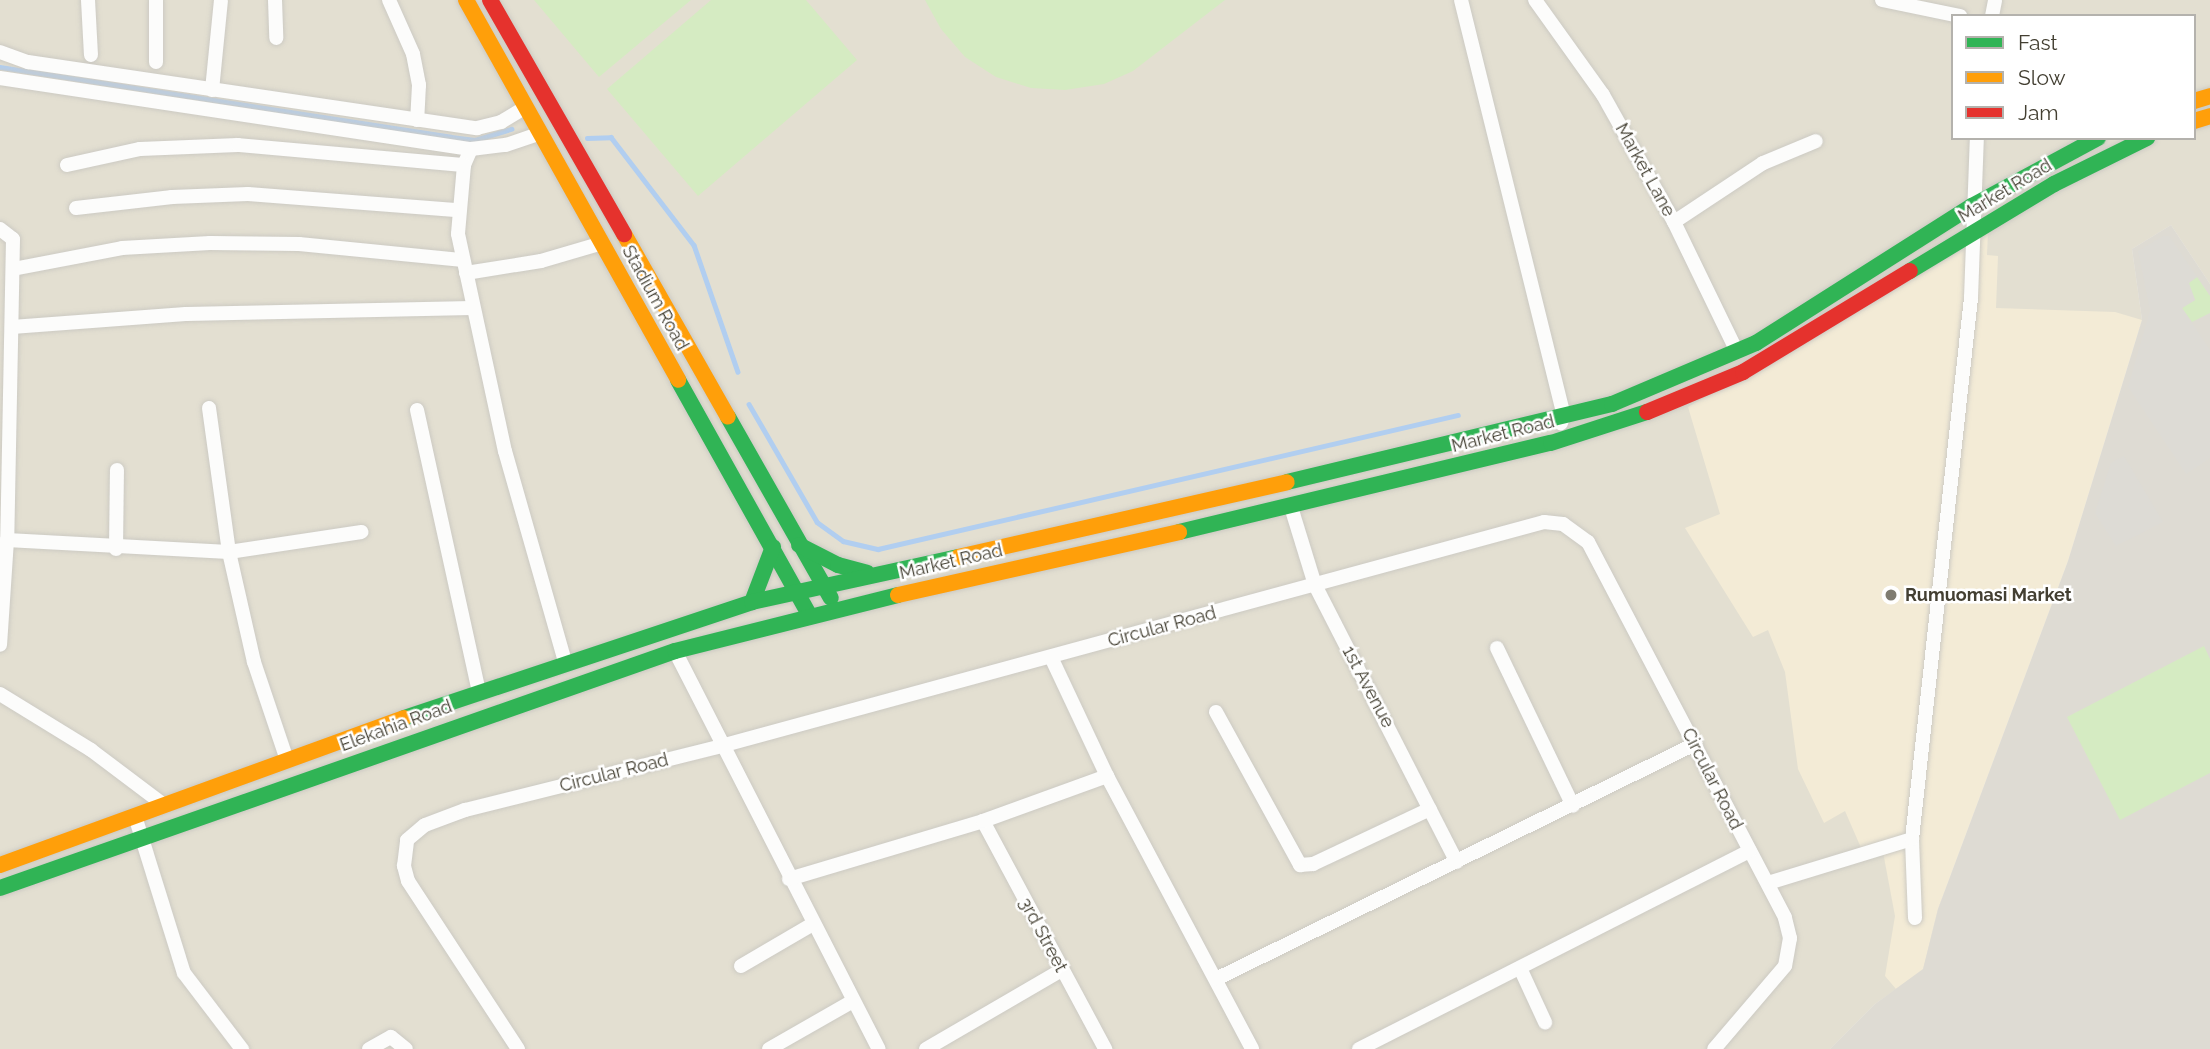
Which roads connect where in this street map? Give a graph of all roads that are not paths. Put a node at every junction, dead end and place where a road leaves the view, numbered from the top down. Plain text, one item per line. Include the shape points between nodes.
1 (88, 0) edge
2 (156, 0) edge
3 (221, 0) edge
4 (275, 0) edge
5 (389, 0) edge
6 (466, 0) edge
7 (490, 0) edge
8 (1461, 0) edge
9 (1535, 0) edge
10 (1882, 0) edge
11 (1951, 14) edge
12 (276, 38) dead end
13 (0, 52) edge
14 (91, 55) dead end
15 (156, 62) dead end
16 (0, 78) edge
17 (212, 90) junction
18 (526, 107) junction
19 (417, 120) junction
20 (540, 132) junction
21 (1977, 140) edge
22 (2094, 140) edge
23 (2143, 140) edge
24 (1816, 141) dead end
25 (471, 149) junction
26 (67, 165) dead end
27 (464, 165) junction
28 (1972, 206) junction
29 (76, 208) dead end
30 (458, 210) junction
31 (1674, 222) junction
32 (0, 229) edge
33 (1974, 231) junction
34 (602, 243) junction
35 (465, 266) junction
36 (13, 269) junction
37 (472, 308) junction
38 (12, 327) junction
39 (6, 347) edge
40 (1737, 352) junction
41 (209, 408) dead end
42 (417, 411) dead end
43 (1564, 415) junction
44 (1551, 443) junction
45 (117, 470) dead end
46 (1291, 507) junction
47 (362, 532) dead end
48 (7, 540) junction
49 (799, 545) junction
50 (773, 547) junction
51 (116, 550) junction
52 (229, 552) junction
53 (870, 573) junction
54 (824, 585) junction
55 (1315, 585) junction
56 (796, 591) junction
57 (2, 599) edge
58 (752, 603) junction
59 (836, 610) junction
60 (810, 616) junction
61 (0, 645) edge
62 (1497, 648) dead end
63 (675, 651) junction
64 (1051, 657) junction
65 (565, 661) junction
66 (479, 691) junction
67 (0, 694) edge
68 (1216, 712) dead end
69 (1695, 744) junction
70 (721, 746) junction
71 (287, 761) junction
72 (1107, 776) junction
73 (164, 805) junction
74 (1573, 806) junction
75 (1430, 809) junction
76 (135, 816) junction
77 (983, 821) junction
78 (141, 839) junction
79 (1912, 839) junction
80 (1750, 851) junction
81 (1457, 862) junction
82 (0, 865) edge
83 (789, 879) junction
84 (1768, 883) junction
85 (0, 888) edge
86 (1915, 918) dead end
87 (813, 924) junction
88 (740, 967) dead end
89 (1520, 968) junction
90 (1062, 970) junction
91 (1216, 979) junction
92 (853, 1001) junction
93 (1545, 1022) dead end
94 (242, 1049) edge
95 (369, 1049) edge
96 (406, 1049) edge
97 (518, 1049) edge
98 (769, 1049) edge
99 (879, 1049) edge
100 (926, 1049) edge
101 (1105, 1049) edge
102 (1252, 1049) edge
103 (1359, 1049) edge
104 (1714, 1049) edge

1 - 14 street
2 - 15 street
3 - 17 street
4 - 12 street
5 - 19 street via 413,54 419,85
6 - 18 main road, Stadium Road
7 - 49 main road, Stadium Road
8 - 43 street
9 - 31 street, Market Lane via 1603,95
10 - 11 street
13 - 17 street via 28,62
16 - 25 street
17 - 19 street
18 - 19 street via 487,127
18 - 20 main road, Stadium Road
20 - 25 street via 506,145
20 - 34 main road, Stadium Road
21 - 28 street
22 - 28 main road, Market Road
23 - 33 main road, Market Road
24 - 31 street via 1763,163
25 - 27 street
26 - 27 street via 140,149 238,145
27 - 30 street
28 - 33 street
28 - 40 main road, Market Road via 1900,256
29 - 30 street via 248,194
30 - 35 street
31 - 40 street, Market Lane
32 - 36 street via 13,239
33 - 44 main road, Market Road via 1743,372 1662,407
33 - 79 street via 1971,298
34 - 35 street via 551,259
34 - 50 main road, Stadium Road
35 - 36 street via 299,244 210,243 122,248
35 - 37 street
36 - 38 street
37 - 38 street via 186,314
37 - 65 street via 505,452
38 - 39 street
39 - 48 street
40 - 43 main road, Market Road via 1655,389
41 - 52 street
42 - 66 street
43 - 44 street
43 - 53 main road, Market Road via 1181,508
44 - 46 main road, Market Road
45 - 51 street
46 - 55 street, 1st Avenue
46 - 59 main road, Market Road
47 - 52 street
48 - 51 street
48 - 57 street
49 - 53 main road via 838,565
49 - 54 main road, Stadium Road
50 - 56 main road, Stadium Road
50 - 58 main road
51 - 52 street
52 - 71 street via 254,662
53 - 54 main road, Market Road
54 - 56 main road, Market Road
54 - 59 main road, Stadium Road
55 - 64 street, Circular Road
55 - 69 street, Circular Road via 1544,522 1563,524 1588,542
55 - 75 street, 1st Avenue
56 - 58 main road, Elekahia Road
56 - 60 main road, Stadium Road
57 - 61 street
58 - 65 main road, Elekahia Road
59 - 60 main road, Market Road
60 - 63 main road, Elekahia Road
62 - 74 street
63 - 70 street
63 - 78 main road, Elekahia Road
64 - 70 street, Circular Road
64 - 72 street
65 - 66 main road, Elekahia Road
66 - 71 main road, Elekahia Road
67 - 73 street via 91,750
68 - 75 street via 1300,865 1312,864
69 - 74 street
69 - 80 street, Circular Road
70 - 83 street
70 - 97 street, Circular Road via 448,815 407,840 404,866 408,881
71 - 73 main road, Elekahia Road
72 - 77 street
72 - 91 street
73 - 76 main road, Elekahia Road
74 - 81 street
75 - 81 street, 1st Avenue
76 - 78 street
76 - 82 main road, Elekahia Road
77 - 83 street
77 - 90 street, 3rd Street
78 - 85 main road, Elekahia Road
78 - 94 street via 184,973
79 - 84 street
79 - 86 street
80 - 84 street, Circular Road
80 - 89 street
81 - 91 street
83 - 87 street
84 - 104 street, Circular Road via 1785,918 1790,953 1777,978
87 - 88 street
87 - 92 street
89 - 93 street
89 - 103 street
90 - 100 street
90 - 101 street, 3rd Street
91 - 102 street
92 - 98 street
92 - 99 street
95 - 96 street via 391,1038

